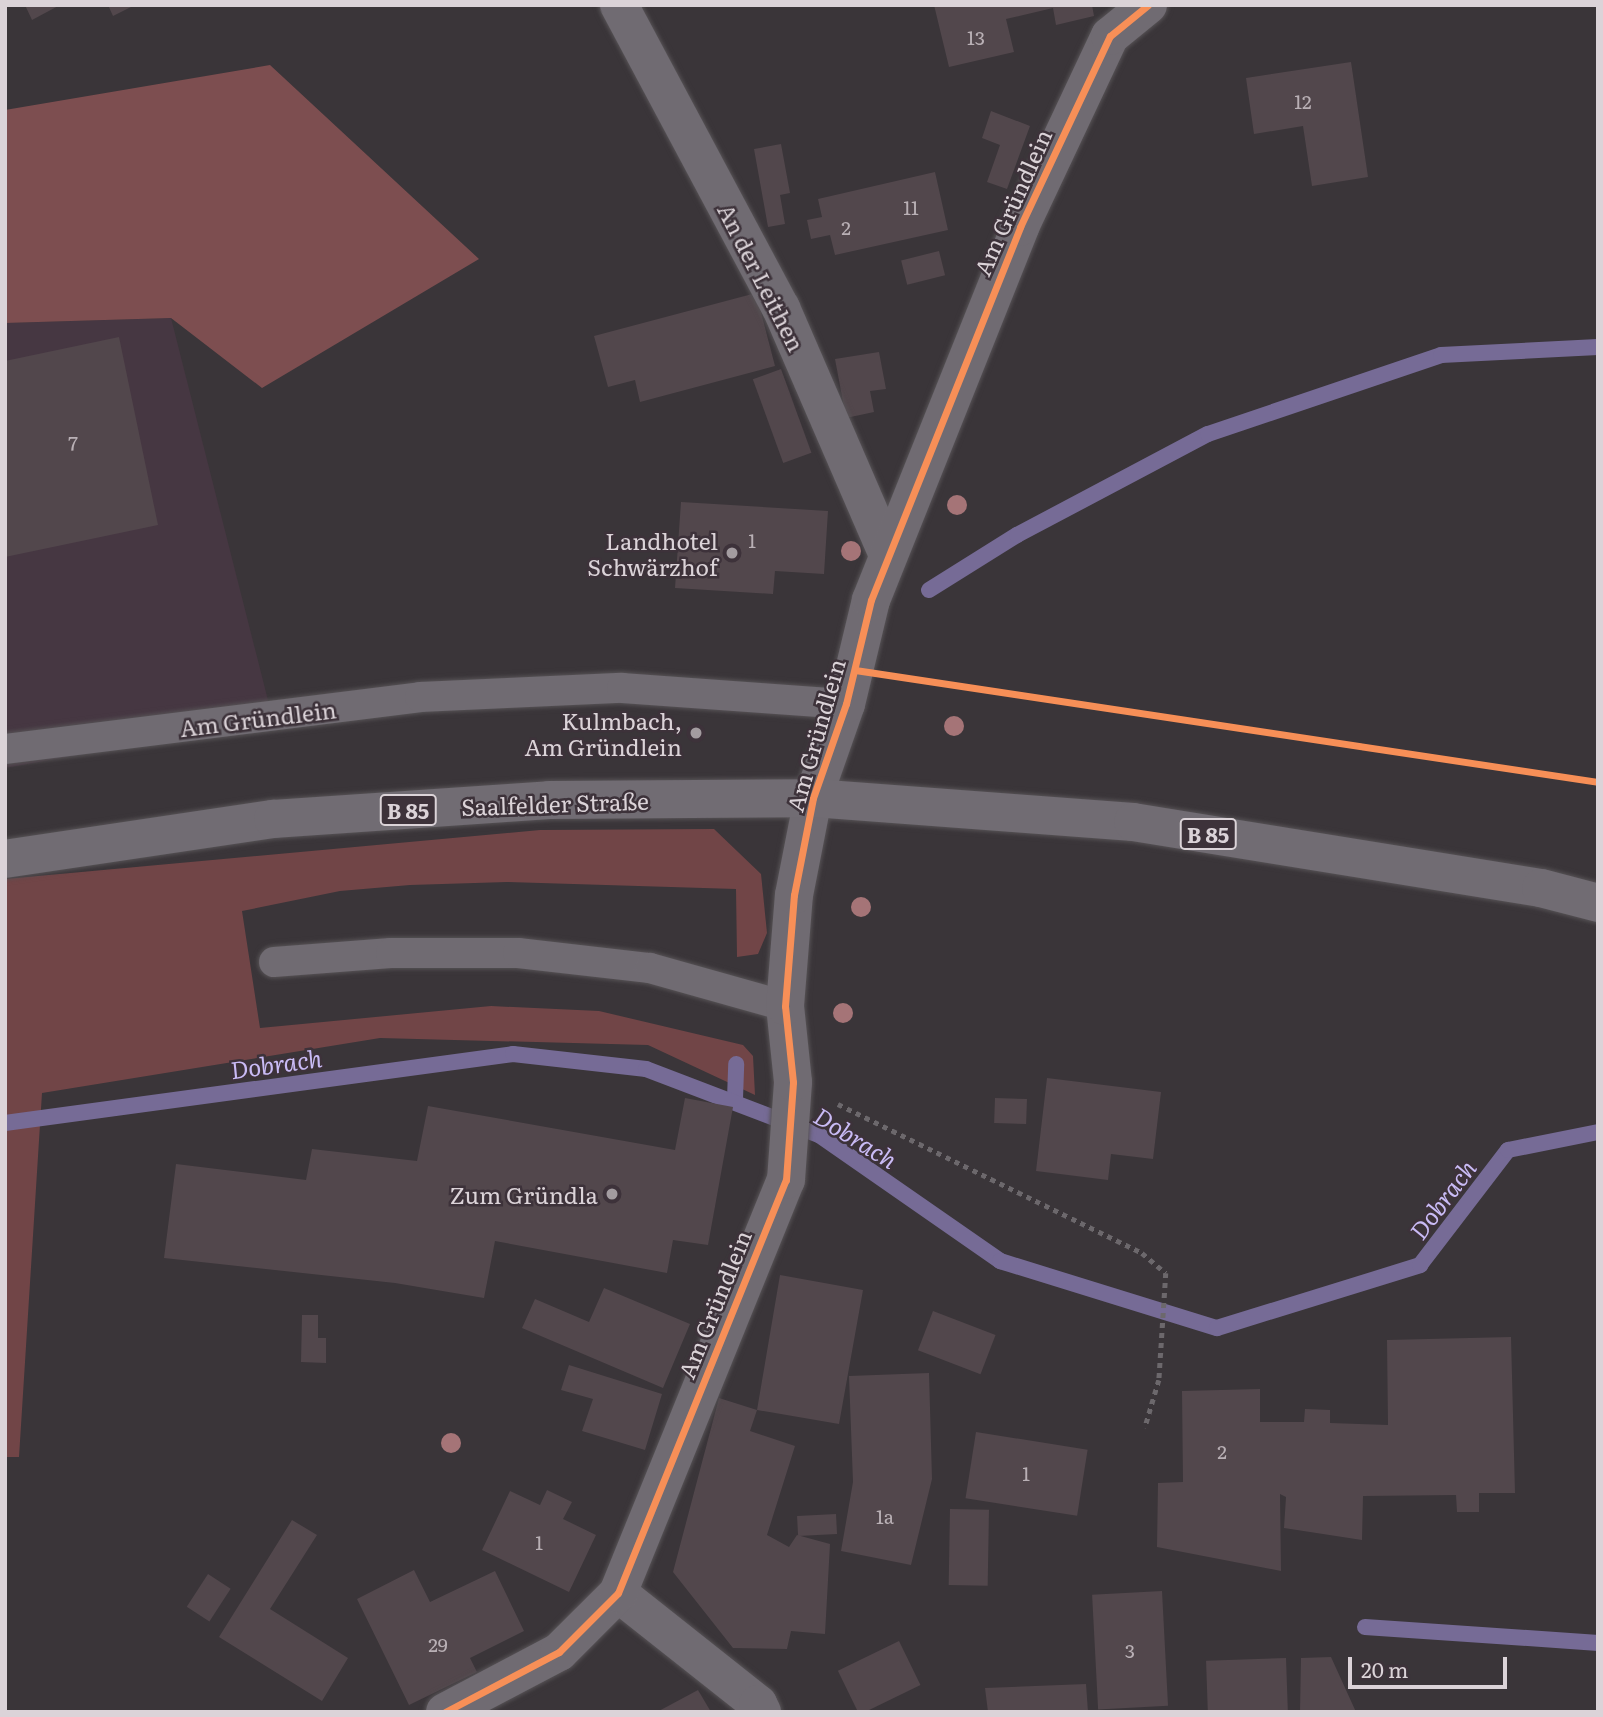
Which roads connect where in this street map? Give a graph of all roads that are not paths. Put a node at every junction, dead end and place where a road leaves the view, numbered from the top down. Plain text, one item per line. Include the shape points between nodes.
1 (620, 5) edge
2 (1148, 5) edge
3 (888, 555) junction
4 (846, 704) junction
5 (5, 749) edge
6 (813, 798) junction
7 (5, 859) edge
8 (1598, 903) edge
9 (274, 961) dead end
10 (785, 1006) junction
11 (618, 1593) junction
12 (765, 1709) edge
13 (445, 1712) edge

1 - 3 street, An der Leithen via 781,308
2 - 3 street, Am Gründlein via 1110,36 1070,120 1020,227
3 - 4 street, Am Gründlein via 871,600
4 - 5 lane, Am Gründlein via 622,688 420,697
4 - 6 street, Am Gründlein
6 - 7 main road, Saalfelder Straße / B 85 via 549,800 300,817
6 - 8 main road, B 85 via 1133,822 1541,888
6 - 10 street, Am Gründlein via 794,895
9 - 10 lane via 391,953 517,953 650,968
10 - 11 street, Am Gründlein via 793,1082 786,1180
11 - 12 street
11 - 13 street via 559,1652

